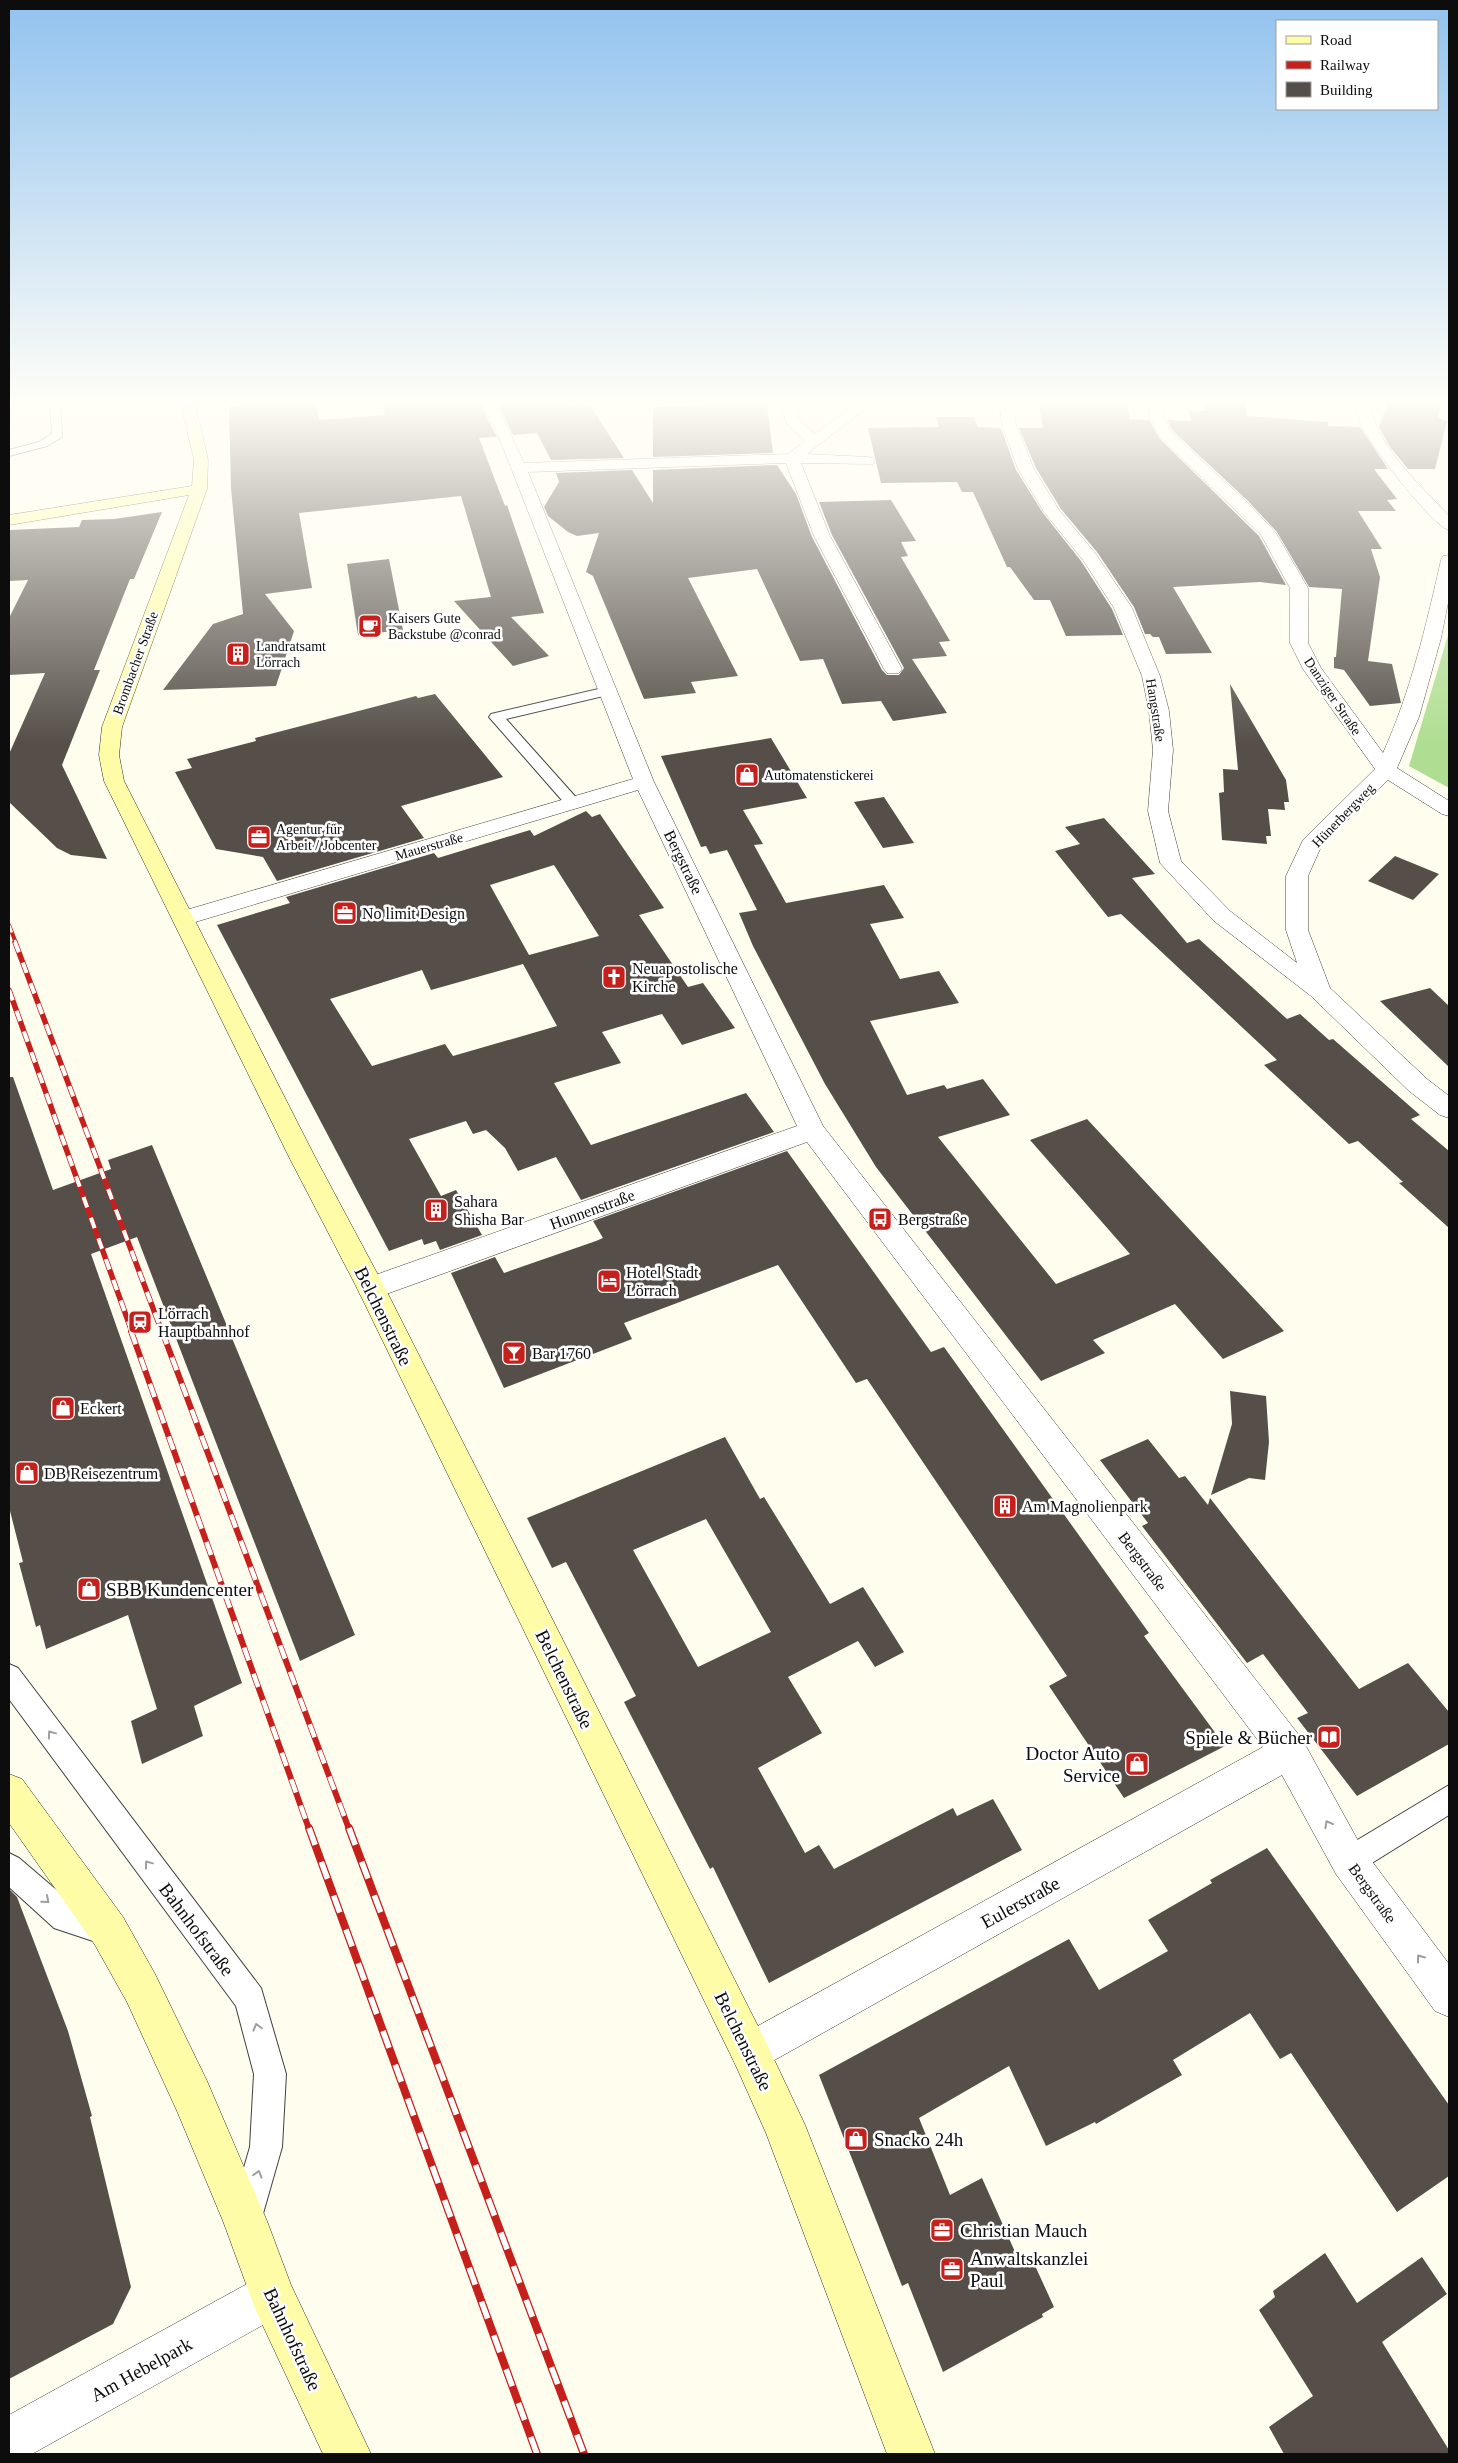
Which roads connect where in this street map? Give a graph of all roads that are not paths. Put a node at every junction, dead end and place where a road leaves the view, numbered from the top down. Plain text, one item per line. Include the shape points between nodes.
1 (46, 514) edge
2 (190, 514) edge
3 (536, 514) edge
4 (814, 514) edge
5 (1054, 514) edge
6 (1251, 514) edge
7 (1439, 514) edge
8 (9, 520) edge
9 (1449, 525) edge
10 (1449, 560) edge
11 (893, 669) dead end
12 (607, 691) junction
13 (1386, 770) junction
14 (644, 782) junction
15 (573, 803) junction
16 (1449, 810) edge
17 (184, 918) junction
18 (1319, 991) junction
19 (1449, 1109) edge
20 (812, 1130) junction
21 (371, 1288) junction
22 (9, 1677) edge
23 (1289, 1752) junction
24 (9, 1792) edge
25 (1449, 1799) edge
26 (1349, 1861) junction
27 (9, 1868) edge
28 (109, 1931) junction
29 (1449, 1997) edge
30 (750, 2052) junction
31 (245, 2221) junction
32 (272, 2295) junction
33 (9, 2441) edge
34 (347, 2454) edge
35 (911, 2454) edge

1 - 8 main road
2 - 17 main road, Brombacher Straße via 112,727 109,755 114,781
3 - 12 street, Bergstraße
4 - 11 street via 822,536
5 - 18 street, Hangstraße via 1089,557 1123,608 1151,676 1163,750 1158,812 1171,863 1222,916
6 - 13 street, Danziger Straße via 1268,533 1299,588 1299,643 1312,669
7 - 9 street
10 - 13 street, Hünerbergweg via 1425,667 1409,717
12 - 14 street, Bergstraße
12 - 15 lane via 496,718
13 - 16 street
13 - 18 street, Hünerbergweg via 1311,845 1297,876 1297,930
14 - 15 street, Mauerstraße
14 - 20 street, Bergstraße
15 - 17 street, Mauerstraße
17 - 21 main road, Belchenstraße via 302,1158
18 - 19 street, Hünerbergweg
20 - 21 street, Hunnenstraße
20 - 23 street, Bergstraße
21 - 30 main road, Belchenstraße
31 -> 22 lane, Bahnhofstraße via 266,2148 270,2074 250,1999
26 -> 23 street, Bergstraße
23 - 30 street, Eulerstraße
24 - 28 main road, Bahnhofstraße
25 - 26 lane
29 -> 26 street, Bergstraße
27 -> 28 lane via 65,1917
28 - 31 main road, Bahnhofstraße via 141,1988
30 - 35 main road, Belchenstraße via 784,2125
31 - 32 main road, Bahnhofstraße
32 - 33 street, Am Hebelpark
32 - 34 main road, Bahnhofstraße

